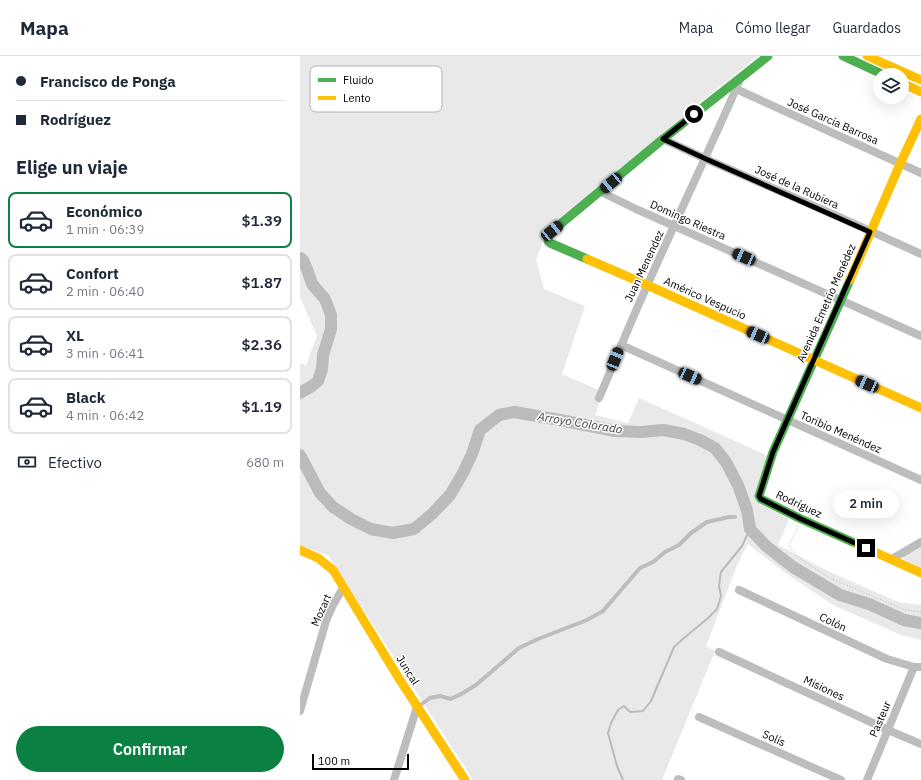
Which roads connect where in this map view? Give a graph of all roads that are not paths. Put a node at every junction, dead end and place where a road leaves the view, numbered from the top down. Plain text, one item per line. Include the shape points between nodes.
1 (768, 56) edge
2 (843, 56) edge
3 (867, 56) edge
4 (873, 70) edge
5 (740, 79) junction
6 (921, 80) edge
7 (909, 86) edge
8 (736, 89) junction
9 (921, 92) edge
10 (921, 119) edge
11 (663, 139) junction
12 (706, 159) junction
13 (900, 164) junction
14 (921, 173) edge
15 (601, 192) junction
16 (674, 226) junction
17 (870, 232) junction
18 (921, 254) edge
19 (647, 285) junction
20 (841, 300) junction
21 (921, 336) edge
22 (621, 345) junction
23 (814, 360) junction
24 (599, 398) dead end
25 (921, 408) edge
26 (787, 420) junction
27 (921, 480) edge
28 (761, 499) joint
29 (735, 517) dead end
30 (921, 542) edge
31 (300, 550) edge
32 (892, 559) junction
33 (921, 573) edge
34 (344, 588) junction
35 (739, 590) dead end
36 (719, 652) dead end
37 (918, 667) edge
38 (417, 707) junction
39 (300, 711) edge
40 (699, 717) dead end
41 (888, 730) junction
42 (921, 744) edge
43 (394, 780) edge
44 (465, 780) edge
45 (841, 780) edge
46 (866, 780) edge

1 - 5 street
2 - 4 street
3 - 6 street
5 - 8 street, Juan Menendez
5 - 11 street
7 - 9 street
8 - 12 street, Juan Menendez
8 - 13 street, José García Barrosa
10 - 13 street, Avenida Emetrio Menédez
11 - 12 street, José de la Rubiera
11 - 15 street
12 - 16 street, Juan Menendez
12 - 17 street, José de la Rubiera
13 - 14 street, José García Barrosa
13 - 17 street, Avenida Emetrio Menédez
15 - 16 street, Domingo Riestra
15 - 19 street, Américo Vespucio via 552,231 547,238 548,241
16 - 19 street, Juan Menendez
16 - 20 street, Domingo Riestra
17 - 18 street, José de la Rubiera
17 - 20 street, Avenida Emetrio Menédez
19 - 22 street, Juan Menendez
19 - 23 street, Américo Vespucio
20 - 21 street, Domingo Riestra
20 - 23 street, Avenida Emetrio Menédez
22 - 24 street, Juan Menendez
22 - 26 street, Toribio Menéndez
23 - 25 street, Américo Vespucio
23 - 26 street, Avenida Emetrio Menédez
26 - 27 street, Toribio Menéndez
26 - 28 street, Avenida Emetrio Menédez via 773,452 759,496
28 - 32 street, Rodríguez
29 - 38 lane via 707,522 679,545 640,568 603,612 519,648 476,685 461,694 451,699 440,696 430,698
30 - 32 street
31 - 34 street, Juncal via 321,560 332,570
32 - 33 street, Rodríguez
34 - 38 street, Juncal
34 - 39 street, Mozart via 326,621
35 - 37 street, Colón via 886,658
36 - 41 street, Misiones
37 - 41 street, Pasteur
38 - 43 street
38 - 44 street, Juncal
40 - 45 street, Solís
41 - 42 street, Misiones
41 - 46 street, Pasteur

